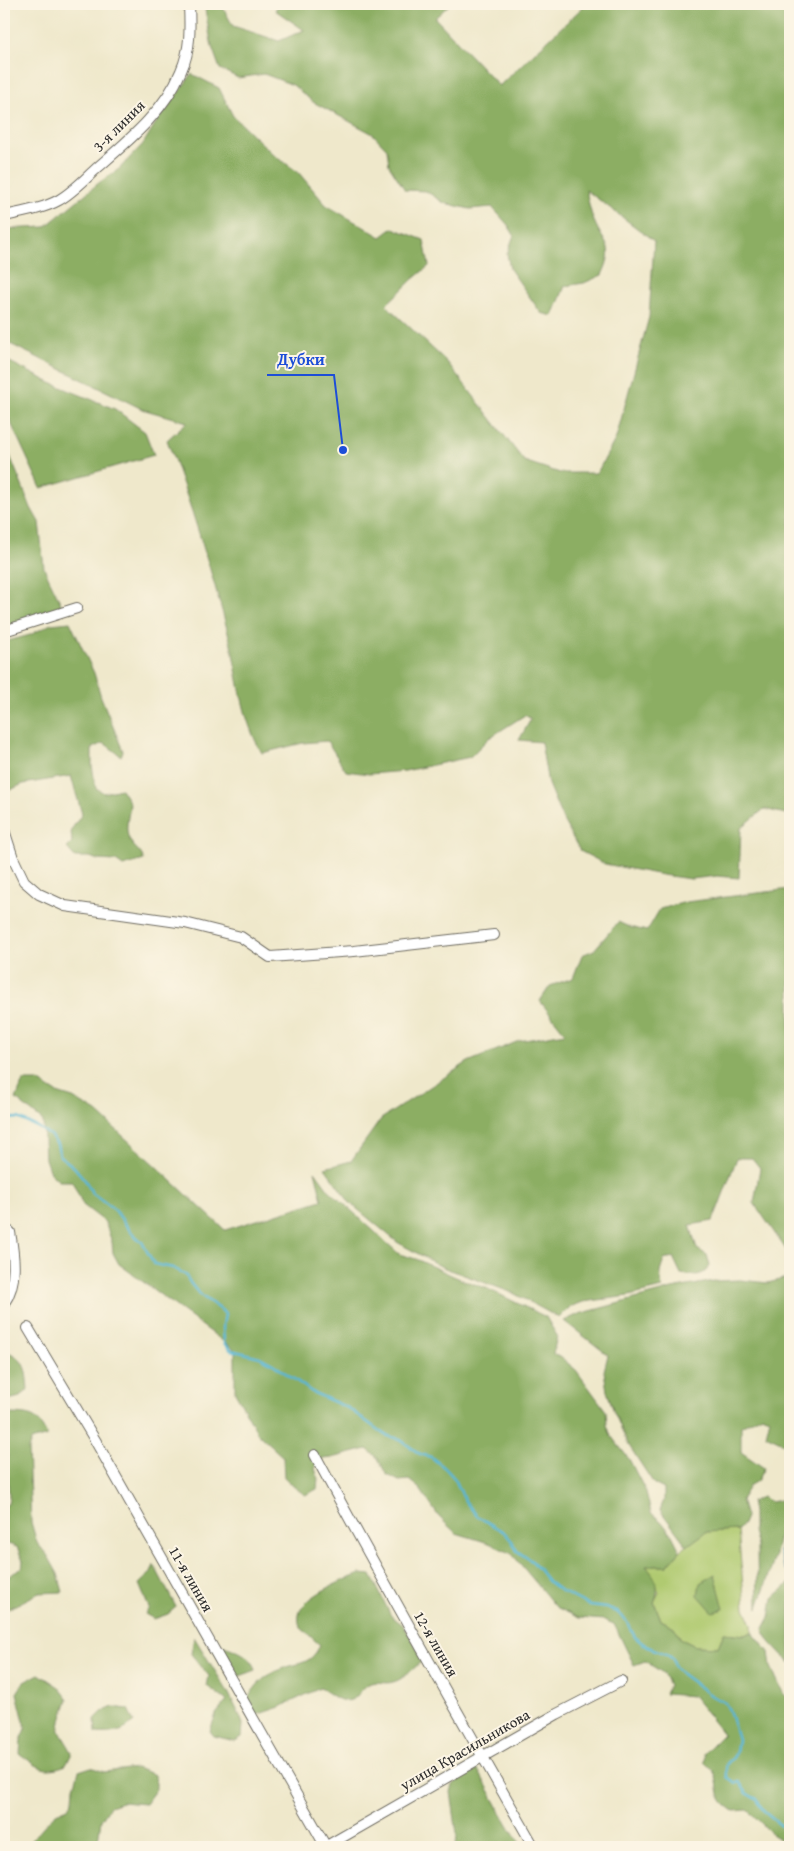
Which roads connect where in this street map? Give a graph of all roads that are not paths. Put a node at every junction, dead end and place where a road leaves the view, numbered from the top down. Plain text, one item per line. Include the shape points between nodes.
1 (189, 4) edge
2 (4, 216) edge
3 (76, 608) dead end
4 (4, 632) edge
5 (4, 830) edge
6 (494, 935) dead end
7 (10, 1232) dead end
8 (4, 1303) edge
9 (28, 1328) dead end
10 (315, 1455) dead end
11 (621, 1681) dead end
12 (483, 1757) junction
13 (325, 1847) edge
14 (534, 1847) edge

1 - 2 street, 3-я линия via 190,35 183,67 150,117 58,201
3 - 4 street
5 - 6 street via 24,881 39,894 66,906 184,923 241,937 270,957
7 - 8 street via 14,1276
9 - 13 street, 11-я линия via 95,1440
10 - 12 street, 12-я линия
11 - 12 street, улица Красильникова
12 - 13 street, улица Красильникова
12 - 14 street, 12-я линия

